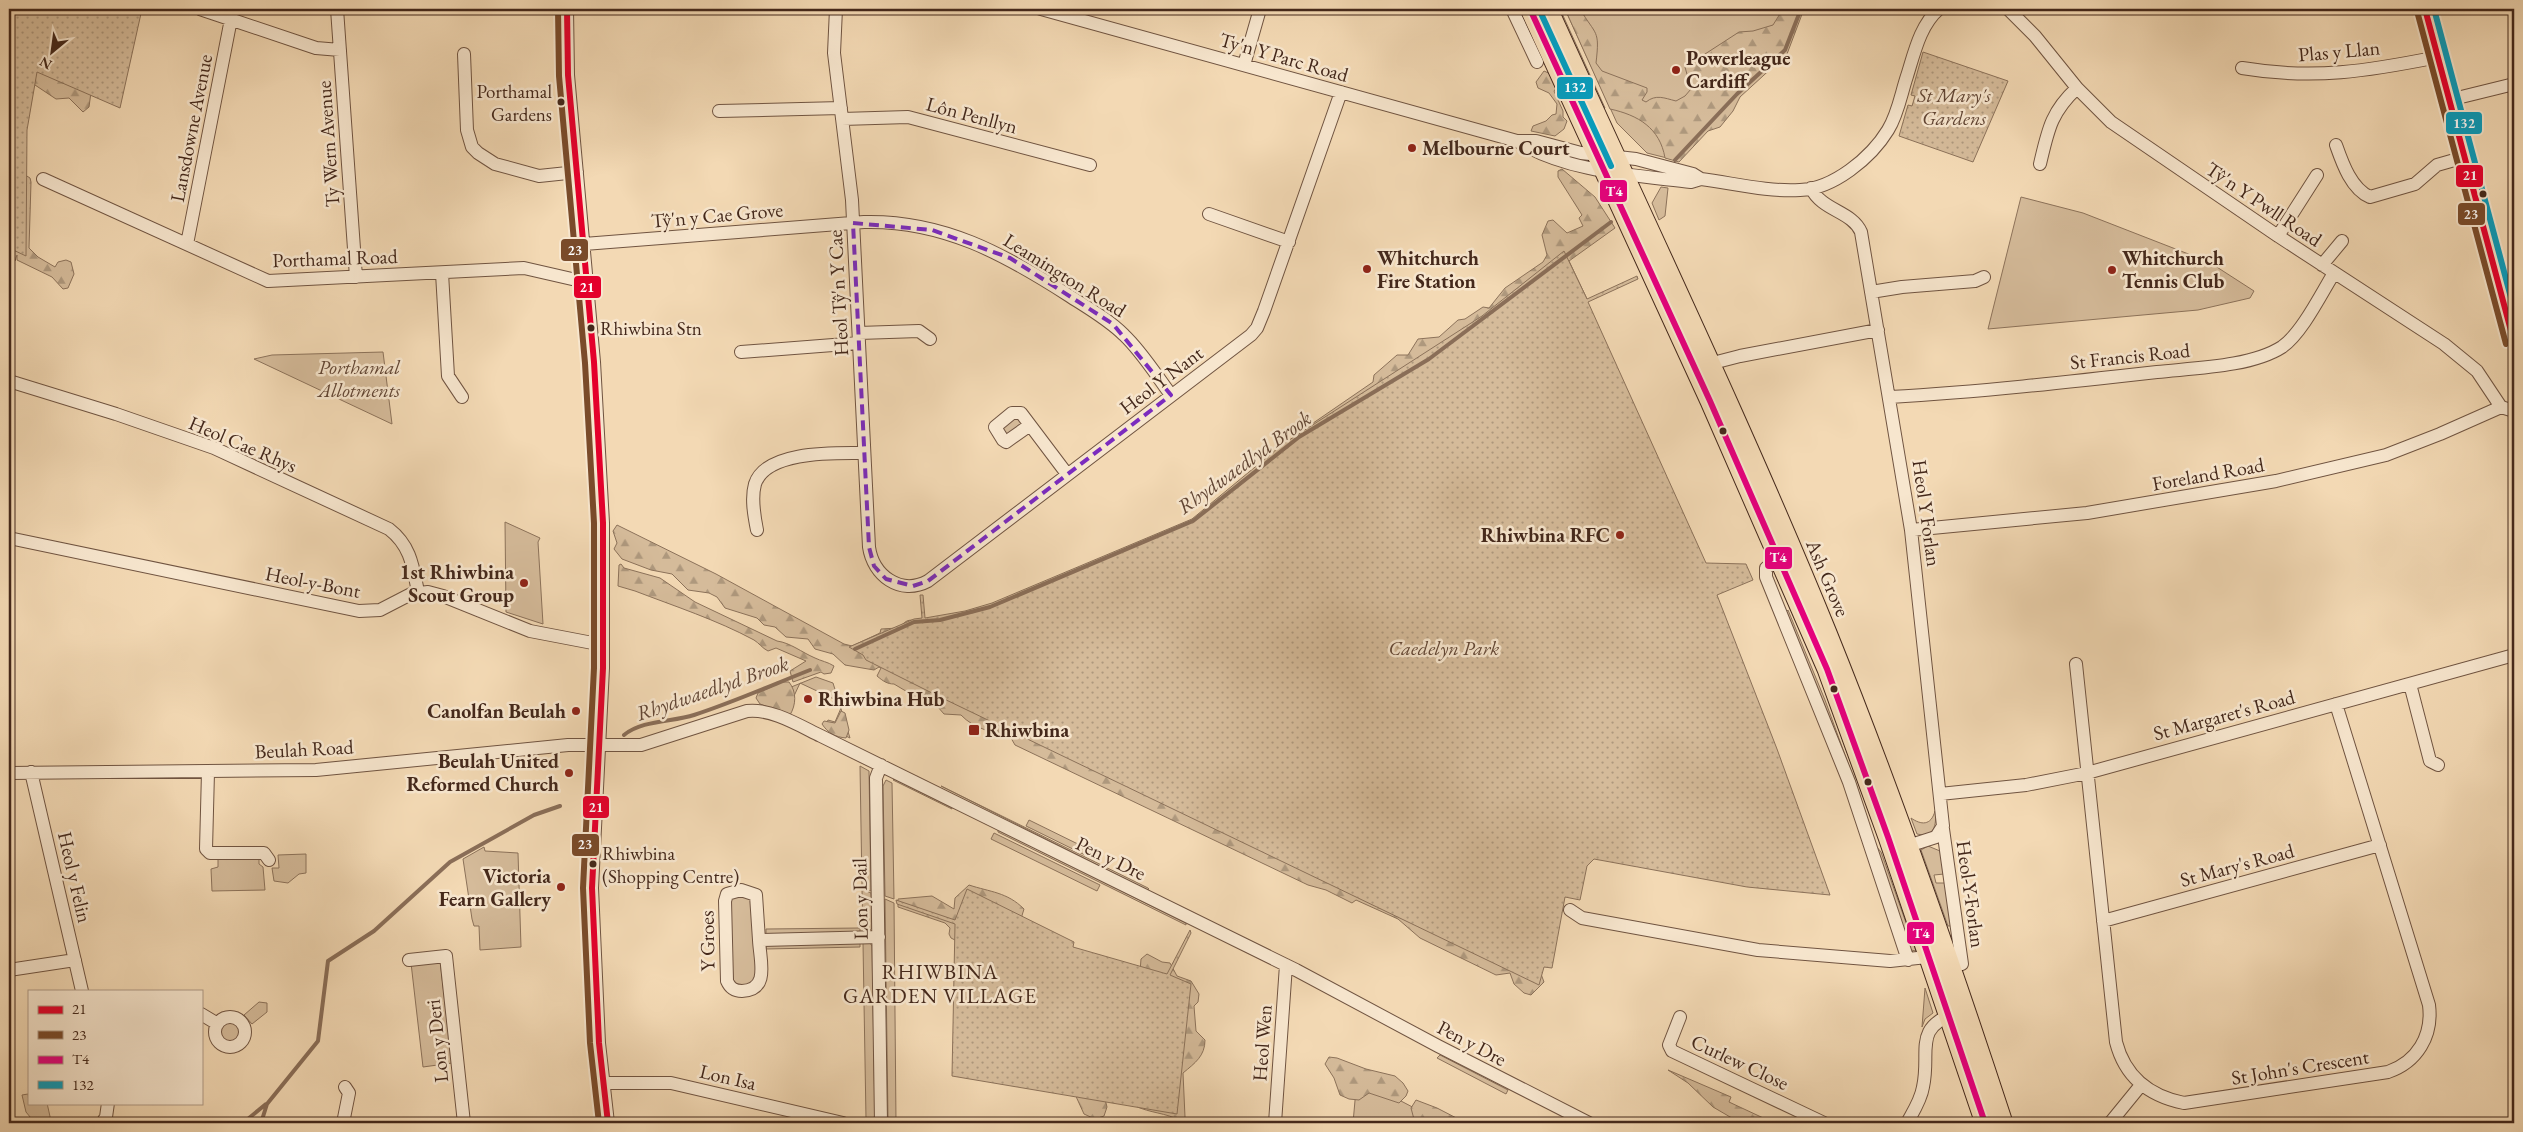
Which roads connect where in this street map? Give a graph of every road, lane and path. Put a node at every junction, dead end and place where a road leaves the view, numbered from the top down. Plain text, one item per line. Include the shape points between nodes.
1 (200, 9) edge
2 (337, 9) edge
3 (567, 9) edge
4 (836, 9) edge
5 (1041, 9) edge
6 (1260, 9) edge
7 (1512, 9) edge
8 (1530, 9) edge
9 (1548, 9) edge
10 (1939, 9) edge
11 (2008, 9) edge
12 (2425, 9) edge
13 (231, 19) junction
14 (340, 50) junction
15 (464, 54) dead end
16 (2438, 57) junction
17 (1536, 62) dead end
18 (1244, 65) junction
19 (2242, 68) dead end
20 (2514, 84) edge
21 (2077, 88) junction
22 (1341, 92) junction
23 (2449, 100) junction
24 (719, 111) dead end
25 (842, 113) junction
26 (2336, 145) dead end
27 (2465, 157) junction
28 (1610, 164) junction
29 (2040, 164) dead end
30 (1090, 165) dead end
31 (577, 172) junction
32 (2317, 175) dead end
33 (44, 179) dead end
34 (1811, 188) junction
35 (1210, 214) dead end
36 (853, 222) junction
37 (2278, 236) junction
38 (1289, 242) junction
39 (2342, 242) dead end
40 (187, 244) junction
41 (584, 244) junction
42 (2322, 265) junction
43 (442, 273) junction
44 (2334, 273) junction
45 (356, 277) junction
46 (1984, 277) dead end
47 (587, 279) junction
48 (1871, 292) junction
49 (1878, 330) junction
50 (859, 338) junction
51 (930, 339) dead end
52 (2514, 342) edge
53 (740, 352) dead end
54 (1709, 364) junction
55 (9, 381) edge
56 (1171, 395) junction
57 (462, 397) dead end
58 (1890, 397) junction
59 (2501, 407) junction
60 (2514, 411) edge
61 (1030, 425) dead end
62 (864, 452) junction
63 (1067, 474) junction
64 (757, 530) dead end
65 (1911, 530) junction
66 (9, 538) edge
67 (1779, 559) junction
68 (880, 574) joint
69 (418, 592) junction
70 (603, 645) junction
71 (2514, 655) edge
72 (2076, 664) dead end
73 (2410, 684) junction
74 (2336, 704) junction
75 (600, 745) junction
76 (881, 765) junction
77 (2438, 765) dead end
78 (9, 772) edge
79 (31, 772) junction
80 (208, 772) junction
81 (2087, 773) junction
82 (1940, 794) junction
83 (1943, 830) junction
84 (2380, 845) junction
85 (1908, 846) junction
86 (269, 860) dead end
87 (1570, 910) dead end
88 (2103, 921) junction
89 (879, 937) junction
90 (759, 940) junction
91 (1936, 956) junction
92 (75, 960) junction
93 (410, 960) dead end
94 (1908, 960) junction
95 (1962, 964) dead end
96 (1286, 965) junction
97 (9, 970) edge
98 (82, 990) edge
99 (1966, 1010) junction
100 (202, 1015) edge
101 (1948, 1016) junction
102 (1680, 1017) dead end
103 (216, 1023) dead end
104 (603, 1083) junction
105 (2141, 1085) junction
106 (345, 1087) dead end
107 (108, 1104) edge
108 (103, 1123) edge
109 (343, 1123) edge
110 (464, 1123) edge
111 (608, 1123) edge
112 (843, 1123) edge
113 (882, 1123) edge
114 (1275, 1123) edge
115 (1589, 1123) edge
116 (1824, 1123) edge
117 (1907, 1123) edge
118 (1985, 1123) edge
119 (2003, 1123) edge
120 (2110, 1123) edge

1 - 13 street
2 - 14 street, Ty Wern Avenue
3 - 31 street via 568,75
4 - 25 street, Heol Tŷ'n Y Cae via 834,53
5 - 18 street, Ty'n Y Parc Road
6 - 18 street
7 - 17 street
8 - 28 highway
9 - 28 highway
10 - 34 street via 1924,28 1892,121 1882,138 1844,173
11 - 21 street, Tŷ'n Y Pwll Road
12 - 16 street
13 - 14 street via 316,48
13 - 40 street, Lansdowne Avenue
14 - 45 street, Ty Wern Avenue
15 - 31 street via 467,130 478,153 495,164 531,175
16 - 19 street, Plas y Llan via 2330,75
16 - 23 street
18 - 22 street, Ty'n Y Parc Road
20 - 23 street
21 - 29 street via 2052,117
21 - 37 street, Tŷ'n Y Pwll Road via 2131,137
22 - 28 street, Ty'n Y Parc Road via 1517,141 1533,151
22 - 38 street, Heol Y Nant
23 - 27 street
24 - 25 street, Lôn Penllyn
25 - 30 street, Lôn Penllyn via 908,117
25 - 36 street, Heol Tŷ'n Y Cae
26 - 27 street via 2350,176 2363,194 2370,197 2416,184 2437,165
27 - 52 street
28 - 34 street, Ty'n Y Parc Road via 1636,159 1701,179 1789,190
28 - 54 highway, Ash Grove
28 - 67 highway, Ash Grove
31 - 41 street
32 - 37 street
33 - 40 street, Porthamal Road
34 - 48 street, Heol Y Forlan via 1819,201 1858,226
35 - 38 street
36 - 41 street, Tŷ'n y Cae Grove
36 - 50 street, Heol Tŷ'n Y Cae
36 - 56 street, Leamington Road via 932,230 974,242 1010,258 1113,324
37 - 42 street, Tŷ'n Y Pwll Road
38 - 56 street, Heol Y Nant via 1257,328
39 - 42 street
40 - 45 street, Porthamal Road via 268,281
41 - 47 street
42 - 44 street, Tŷ'n Y Pwll Road
43 - 45 street, Porthamal Road
43 - 47 street, Porthamal Road via 524,268 572,279
43 - 57 street via 448,376
44 - 58 street, St Francis Road via 2289,341 2260,356 2141,374
44 - 59 street, Tŷ'n Y Pwll Road via 2458,355 2477,371
46 - 48 street via 1975,281
47 - 70 street via 603,523
48 - 49 street, Heol Y Forlan
49 - 54 street
49 - 58 street, Heol Y Forlan
50 - 51 street via 919,331
50 - 53 street
50 - 62 street, Heol Tŷ'n Y Cae
54 - 85 highway, Ash Grove via 1826,630
55 - 69 street, Heol Cae Rhys via 214,448 389,529 410,554
56 - 63 street, Heol Y Nant
58 - 65 street, Heol Y Forlan
59 - 60 street
59 - 65 street, Foreland Road via 2386,455 2276,481 2087,513
61 - 63 street
62 - 64 street via 793,456 763,472 758,477 754,493
62 - 68 street, Heol Tŷ'n Y Cae via 870,556
63 - 68 street, Heol Y Nant via 921,584 899,584
65 - 82 street, Heol Y Forlan
66 - 69 street, Heol-y-Bont via 360,611 380,610
67 - 91 highway, Ash Grove via 1845,717
67 - 94 street, Ash Grove via 1766,568 1766,577 1849,782
69 - 70 street via 443,596 530,631
70 - 75 street
71 - 73 street, St Margaret's Road
72 - 81 street, St John's Crescent
73 - 74 street, St Margaret's Road
73 - 77 street via 2430,761
74 - 81 street, St Margaret's Road
74 - 84 street, St John's Crescent
75 - 76 street, Pen y Dre via 650,743 753,710 789,720
75 - 80 street, Beulah Road via 568,745 316,770
75 - 104 street via 592,888
76 - 89 street, Lon y Dail via 876,778
76 - 96 street, Pen y Dre
78 - 79 street, Beulah Road
79 - 80 street, Beulah Road
79 - 92 street, Heol y Felin
80 - 86 street via 206,849 210,853 264,853
81 - 82 street, St Margaret's Road via 2033,784
81 - 88 street, St John's Crescent
82 - 83 street, Heol Y Forlan
83 - 85 street via 1936,837
83 - 95 street, Heol-Y-Forlan
84 - 88 street, St Mary's Road
84 - 105 street, St John's Crescent via 2429,1005 2427,1034 2417,1055 2388,1072 2194,1102 2172,1101
85 - 91 highway, Ash Grove
87 - 94 street via 1582,918 1744,948
88 - 105 street, St John's Crescent via 2116,1042 2124,1063
89 - 90 street
89 - 113 street, Lon y Dail
90 - 90 street, Y Groes via 758,986 749,991 732,989 727,980 725,901 730,892 748,890 756,895
91 - 94 street
91 - 99 highway, Ash Grove
91 - 101 highway, Ash Grove
92 - 97 street
92 - 98 street, Heol y Felin
93 - 110 street, Lon y Deri via 446,956
96 - 114 street, Heol Wen
96 - 115 street, Pen y Dre
99 - 101 street
99 - 119 highway, Ash Grove
100 - 103 street
101 - 117 street via 1936,1021 1929,1030 1923,1088
101 - 118 highway, Ash Grove
102 - 116 street, Curlew Close via 1669,1045 1672,1051
104 - 111 street
104 - 112 street, Lon Isa via 671,1083
105 - 120 street
106 - 109 street via 349,1092
107 - 108 street

